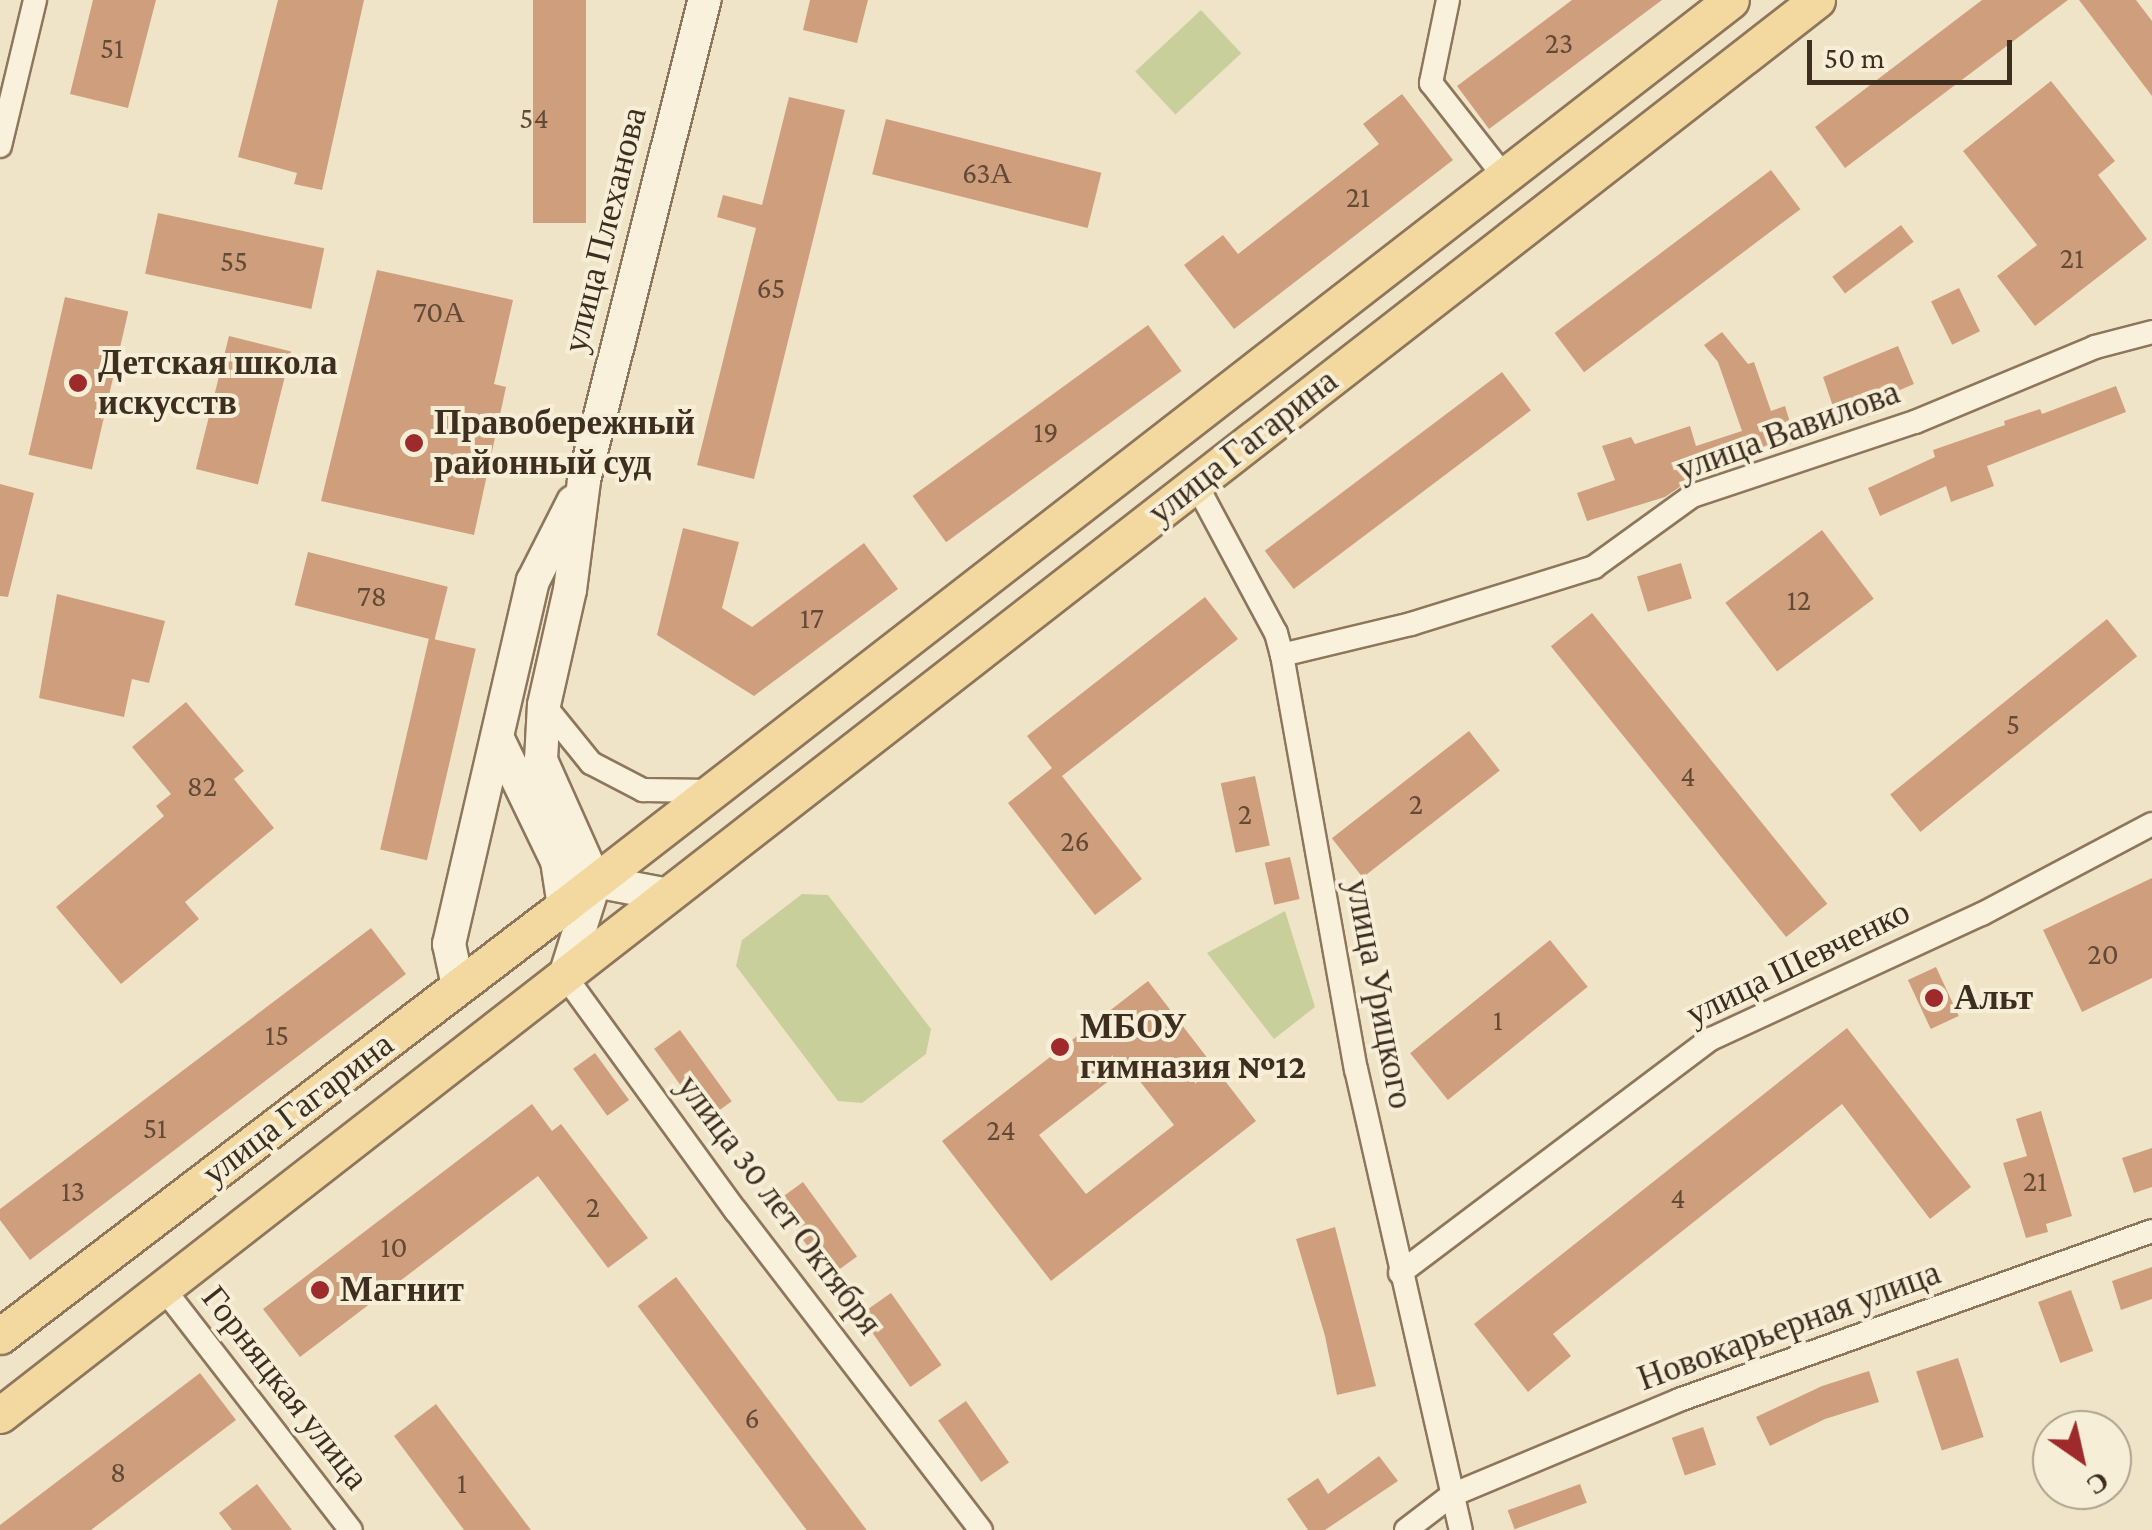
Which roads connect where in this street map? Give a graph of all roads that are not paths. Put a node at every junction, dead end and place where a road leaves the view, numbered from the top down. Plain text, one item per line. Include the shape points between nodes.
1 (36, 0) edge
2 (704, 0) edge
3 (1448, 0) edge
4 (1730, 0) edge
5 (1817, 0) edge
6 (0, 146) edge
7 (1504, 176) junction
8 (2152, 332) edge
9 (1185, 423) junction
10 (584, 480) junction
11 (1196, 484) junction
12 (1282, 655) junction
13 (544, 705) junction
14 (498, 739) junction
15 (711, 791) junction
16 (2152, 824) edge
17 (543, 827) junction
18 (595, 881) junction
19 (669, 895) junction
20 (564, 906) junction
21 (565, 976) junction
22 (458, 986) junction
23 (2152, 1230) edge
24 (1400, 1273) junction
25 (163, 1288) junction
26 (0, 1336) edge
27 (0, 1415) edge
28 (1452, 1495) junction
29 (352, 1530) edge
30 (981, 1530) edge
31 (1406, 1530) edge
32 (1461, 1530) edge

1 - 6 street
2 - 10 main road, улица Плеханова
3 - 7 street via 1431,82
4 - 7 main road, улица Гагарина
5 - 11 main road, улица Гагарина
7 - 9 main road, улица Гагарина
8 - 12 street, улица Вавилова via 2094,347 1915,422 1692,496 1594,566 1411,624
9 - 11 main road via 1182,456
9 - 15 main road, улица Гагарина
10 - 13 main road, улица Плеханова via 570,590
10 - 14 main road, улица Плеханова via 533,580
11 - 12 street, улица Урицкого
11 - 19 main road, улица Гагарина
12 - 24 street, улица Урицкого
13 - 15 street via 591,763 643,790
13 - 18 main road, улица Плеханова via 541,760
14 - 17 main road
14 - 22 main road, улица Плеханова via 448,944
15 - 18 main road, улица Гагарина
16 - 24 street, улица Шевченко via 1982,914 1711,1039
17 - 18 main road
17 - 20 main road
18 - 19 main road
18 - 20 main road, улица Гагарина
18 - 21 main road
19 - 21 main road, улица Гагарина
20 - 21 street
20 - 22 main road, улица Гагарина
21 - 25 main road, улица Гагарина
21 - 30 street, улица 30 лет Октября
22 - 26 main road, улица Гагарина
23 - 28 street, Новокарьерная улица via 1679,1400
24 - 28 street, улица Урицкого
25 - 27 main road, улица Гагарина
25 - 29 street, Горняцкая улица
28 - 31 street, Новокарьерная улица
28 - 32 street, улица Урицкого

